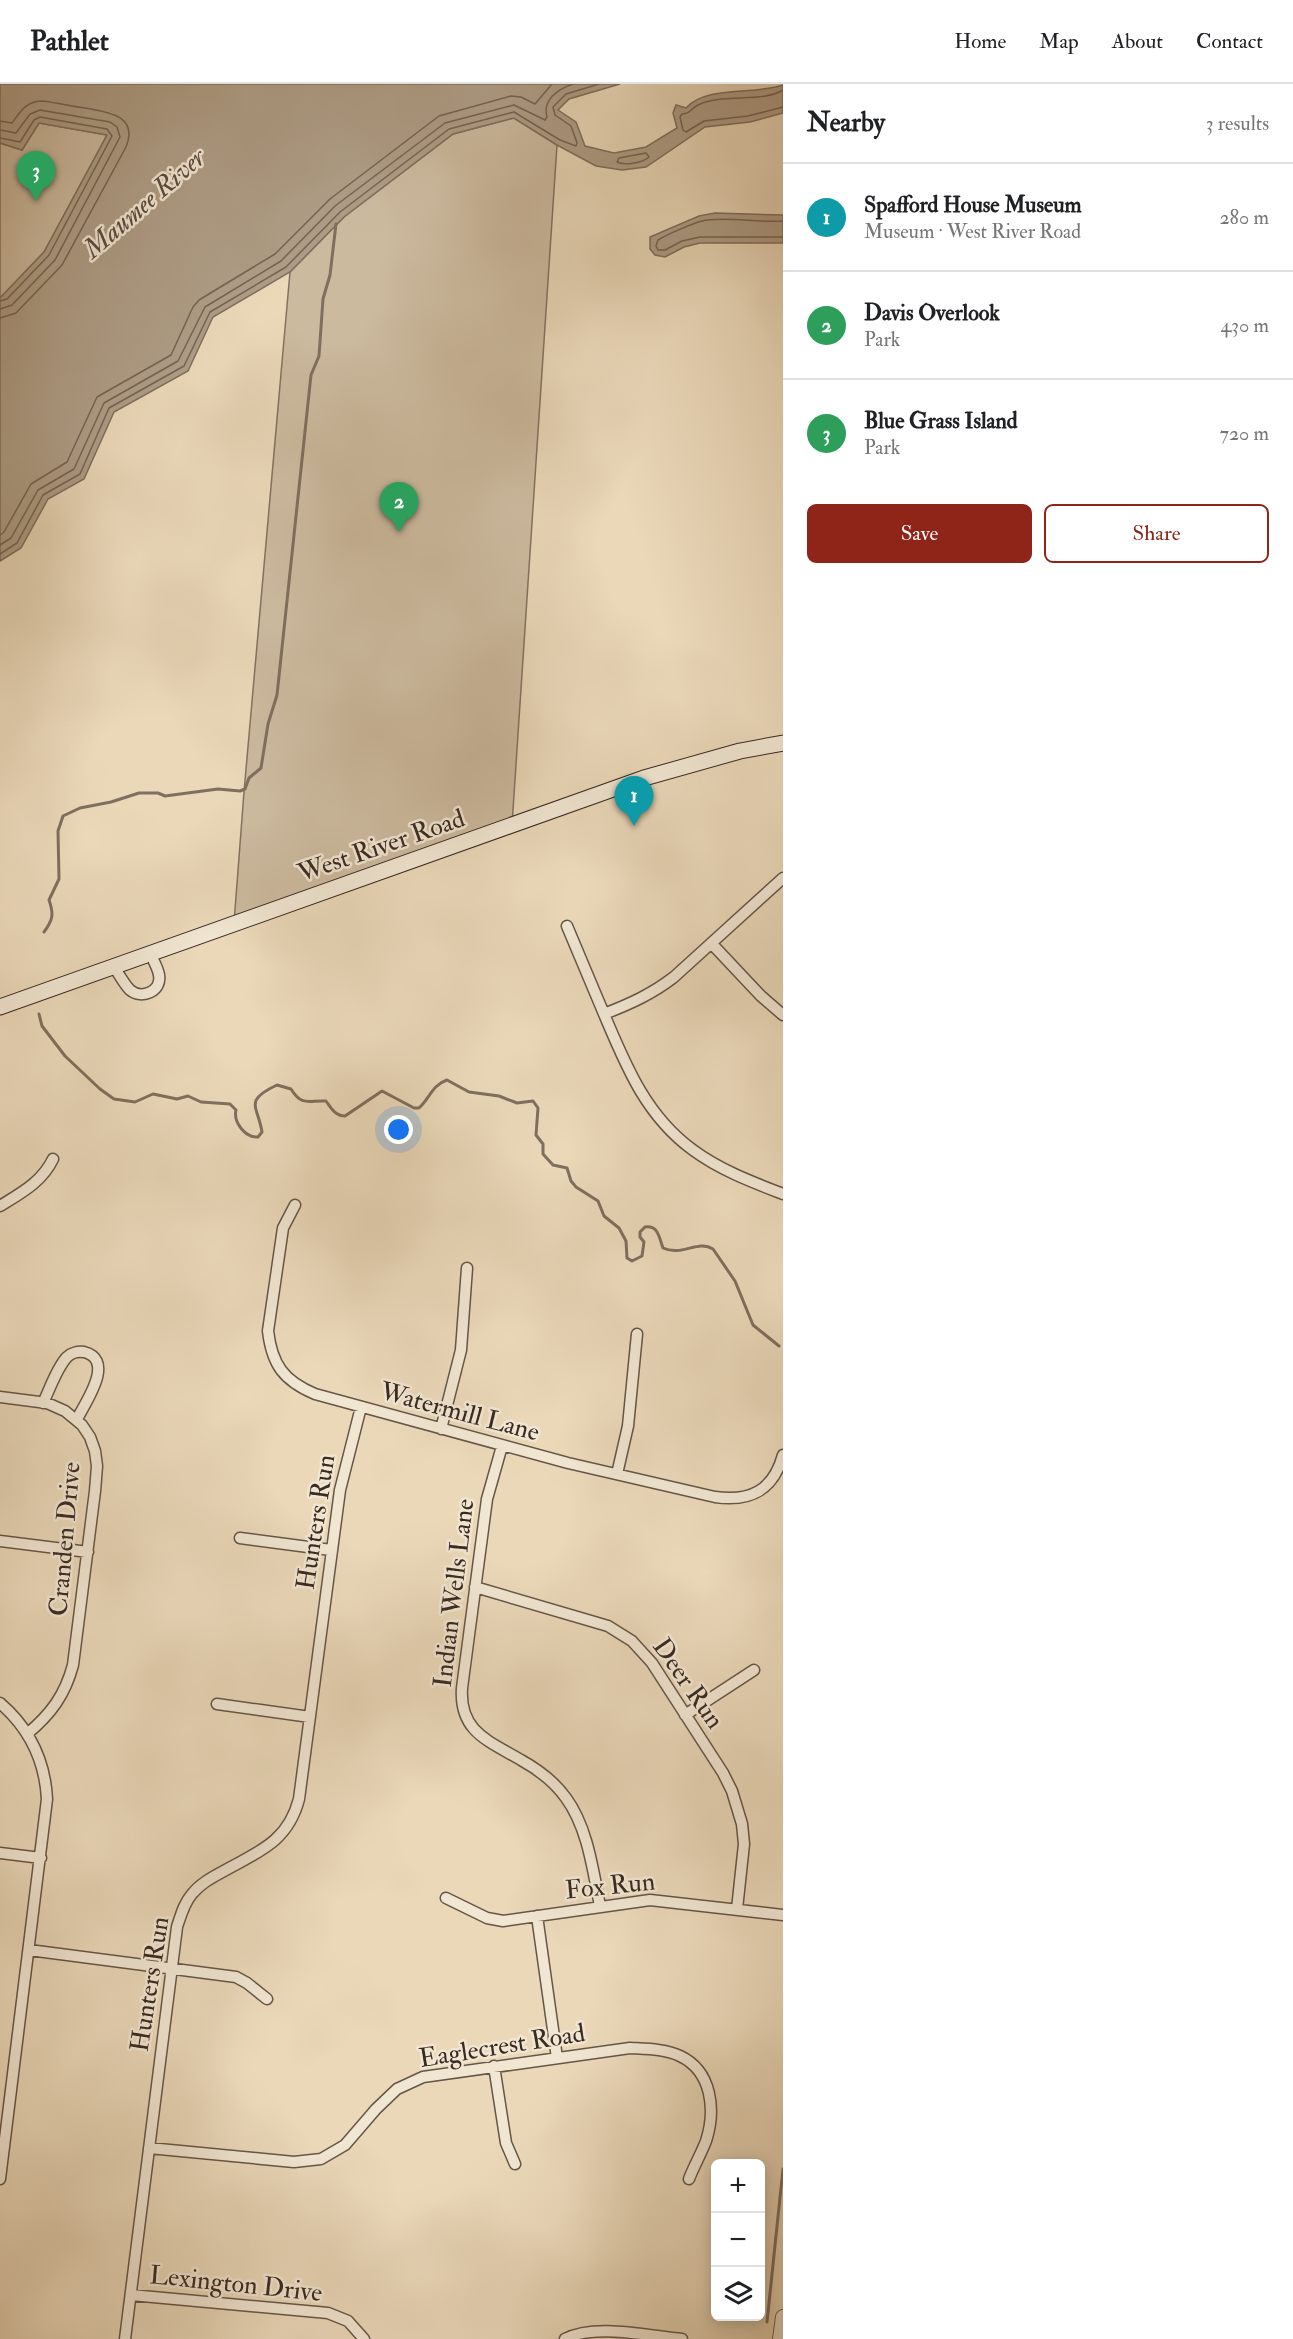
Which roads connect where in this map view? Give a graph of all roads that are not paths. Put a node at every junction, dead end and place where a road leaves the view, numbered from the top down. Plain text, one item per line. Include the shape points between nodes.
1 (783, 743) edge
2 (783, 878) edge
3 (567, 926) dead end
4 (712, 944) junction
5 (150, 953) junction
6 (114, 967) junction
7 (0, 1007) edge
8 (604, 1014) junction
9 (783, 1015) edge
10 (53, 1160) dead end
11 (783, 1194) edge
12 (295, 1205) dead end
13 (0, 1206) edge
14 (467, 1268) dead end
15 (637, 1334) dead end
16 (0, 1397) edge
17 (43, 1403) junction
18 (361, 1407) junction
19 (77, 1419) junction
20 (441, 1429) junction
21 (501, 1446) junction
22 (783, 1455) edge
23 (617, 1474) junction
24 (240, 1538) dead end
25 (0, 1540) edge
26 (331, 1550) junction
27 (88, 1552) junction
28 (475, 1587) junction
29 (753, 1670) dead end
30 (0, 1703) edge
31 (217, 1704) dead end
32 (686, 1715) junction
33 (310, 1717) junction
34 (27, 1734) junction
35 (0, 1853) edge
36 (41, 1858) junction
37 (446, 1898) dead end
38 (600, 1906) junction
39 (737, 1909) junction
40 (783, 1915) edge
41 (537, 1916) junction
42 (29, 1950) junction
43 (172, 1968) junction
44 (267, 1999) dead end
45 (556, 2058) junction
46 (494, 2066) junction
47 (149, 2148) junction
48 (515, 2164) dead end
49 (0, 2179) edge
50 (689, 2179) dead end
51 (130, 2295) junction
52 (783, 2317) edge
53 (125, 2339) edge
54 (364, 2339) edge
55 (565, 2339) edge
56 (682, 2339) edge
57 (780, 2339) edge

1 - 5 main road, West River Road via 644,778
2 - 4 street
3 - 8 street
4 - 8 street via 658,990
4 - 9 street
5 - 6 main road, West River Road
5 - 6 street via 159,975 151,993 131,991
6 - 7 main road, West River Road
8 - 11 street via 637,1087 676,1137 710,1161
10 - 13 street via 39,1180
12 - 18 street, Watermill Lane via 283,1228 279,1250 268,1331 272,1353 280,1370 296,1386
14 - 20 street via 461,1350
15 - 23 street via 628,1426
16 - 17 street
17 - 19 street via 59,1407
17 - 19 street via 67,1357 87,1352 95,1359 98,1372
18 - 20 street, Watermill Lane
18 - 26 street, Hunters Run via 340,1490
19 - 27 street, Cranden Drive via 90,1437 97,1458
20 - 21 street, Watermill Lane
21 - 23 street, Watermill Lane
21 - 28 street, Indian Wells Lane via 487,1499
22 - 23 street, Watermill Lane via 768,1484 736,1499
24 - 26 street
25 - 27 street
26 - 33 street, Hunters Run
27 - 34 street, Cranden Drive via 69,1679 57,1705
28 - 32 street, Deer Run via 556,1609 621,1633 643,1652
28 - 38 street, Indian Wells Lane via 462,1688 466,1717 484,1739 539,1770 568,1800 585,1838
29 - 32 street
30 - 34 street
31 - 33 street
32 - 39 street, Deer Run via 723,1773 737,1804 744,1844
33 - 43 street, Hunters Run via 300,1799 293,1819 276,1840 193,1892 179,1920
34 - 36 street via 46,1786
35 - 36 street
36 - 42 street
37 - 41 street, Fox Run via 495,1920
38 - 39 street, Fox Run via 650,1900
38 - 41 street, Fox Run
39 - 40 street, Fox Run
41 - 45 street
42 - 43 street
42 - 49 street
43 - 44 street via 236,1977
43 - 47 street, Hunters Run
45 - 46 street, Eaglecrest Road
45 - 50 street, Eaglecrest Road via 630,2048 674,2053 693,2064 709,2088 710,2111 705,2141
46 - 47 street, Eaglecrest Road via 410,2082 386,2098 345,2145 321,2159 294,2162
46 - 48 street via 506,2144
47 - 51 street, Hunters Run
51 - 53 street, Hunters Run
51 - 54 street, Lexington Drive via 328,2313 348,2321
52 - 57 street
55 - 56 street via 598,2331

